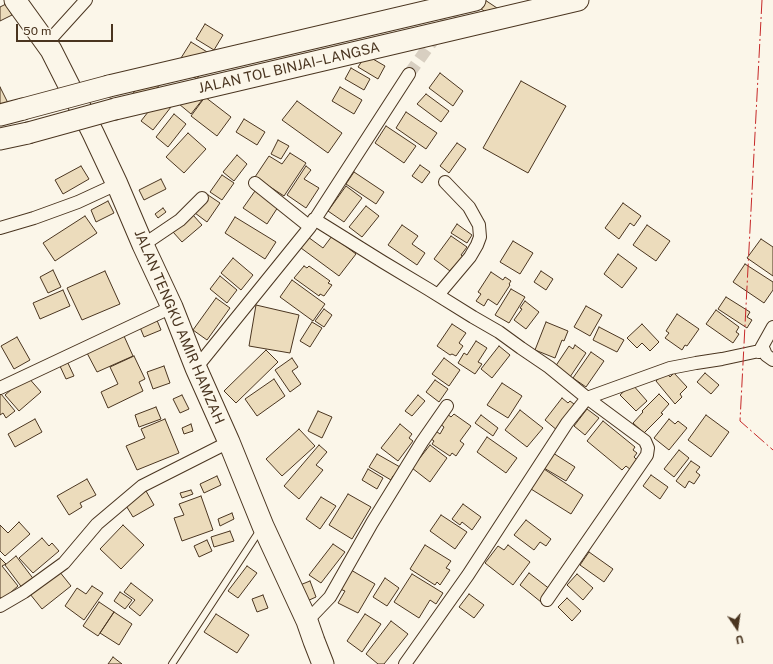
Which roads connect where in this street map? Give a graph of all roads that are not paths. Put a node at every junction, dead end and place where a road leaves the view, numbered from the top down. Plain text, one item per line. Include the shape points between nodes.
1 (15, 0) edge
2 (86, 0) edge
3 (475, 0) edge
4 (578, 0) edge
5 (47, 43) junction
6 (408, 74) tunnel mouth
7 (0, 115) edge
8 (0, 140) edge
9 (445, 182) dead end
10 (255, 183) dead end
11 (117, 184) junction
12 (202, 198) dead end
13 (312, 223) junction
14 (0, 228) edge
15 (143, 245) junction
16 (438, 295) junction
17 (172, 307) junction
18 (773, 326) edge
19 (764, 350) junction
20 (773, 360) edge
21 (196, 368) junction
22 (0, 388) edge
23 (587, 398) junction
24 (447, 406) dead end
25 (229, 442) junction
26 (263, 526) junction
27 (547, 600) dead end
28 (0, 606) edge
29 (307, 621) junction
30 (172, 664) edge
31 (323, 664) edge
32 (405, 664) edge

1 - 5 highway, JALAN TENGKU AMIR HAMZAH
2 - 5 street
3 - 7 highway, JALAN TOL BINJAI–LANGSA, bridge via 109,86
4 - 8 highway, JALAN TOL BINJAI–LANGSA, bridge via 115,109
5 - 11 highway, JALAN TENGKU AMIR HAMZAH
6 - 13 street
9 - 16 street via 469,207 479,225 480,237 470,256
10 - 13 street
11 - 14 street via 78,202
11 - 15 highway, JALAN TENGKU AMIR HAMZAH
12 - 15 street via 180,220
13 - 16 street
13 - 21 street
15 - 17 highway, JALAN TENGKU AMIR HAMZAH
16 - 23 street via 499,332
17 - 21 highway, JALAN TENGKU AMIR HAMZAH
17 - 22 street
18 - 19 street via 759,352
19 - 20 street
19 - 23 street via 670,368
21 - 25 highway, JALAN TENGKU AMIR HAMZAH
23 - 27 street via 645,441 648,452
23 - 32 street
24 - 29 street via 372,523 330,597
25 - 26 highway, JALAN TENGKU AMIR HAMZAH
25 - 28 street via 142,486 97,524 64,563
26 - 29 highway, JALAN TENGKU AMIR HAMZAH
26 - 30 lane
29 - 31 highway, JALAN TENGKU AMIR HAMZAH

